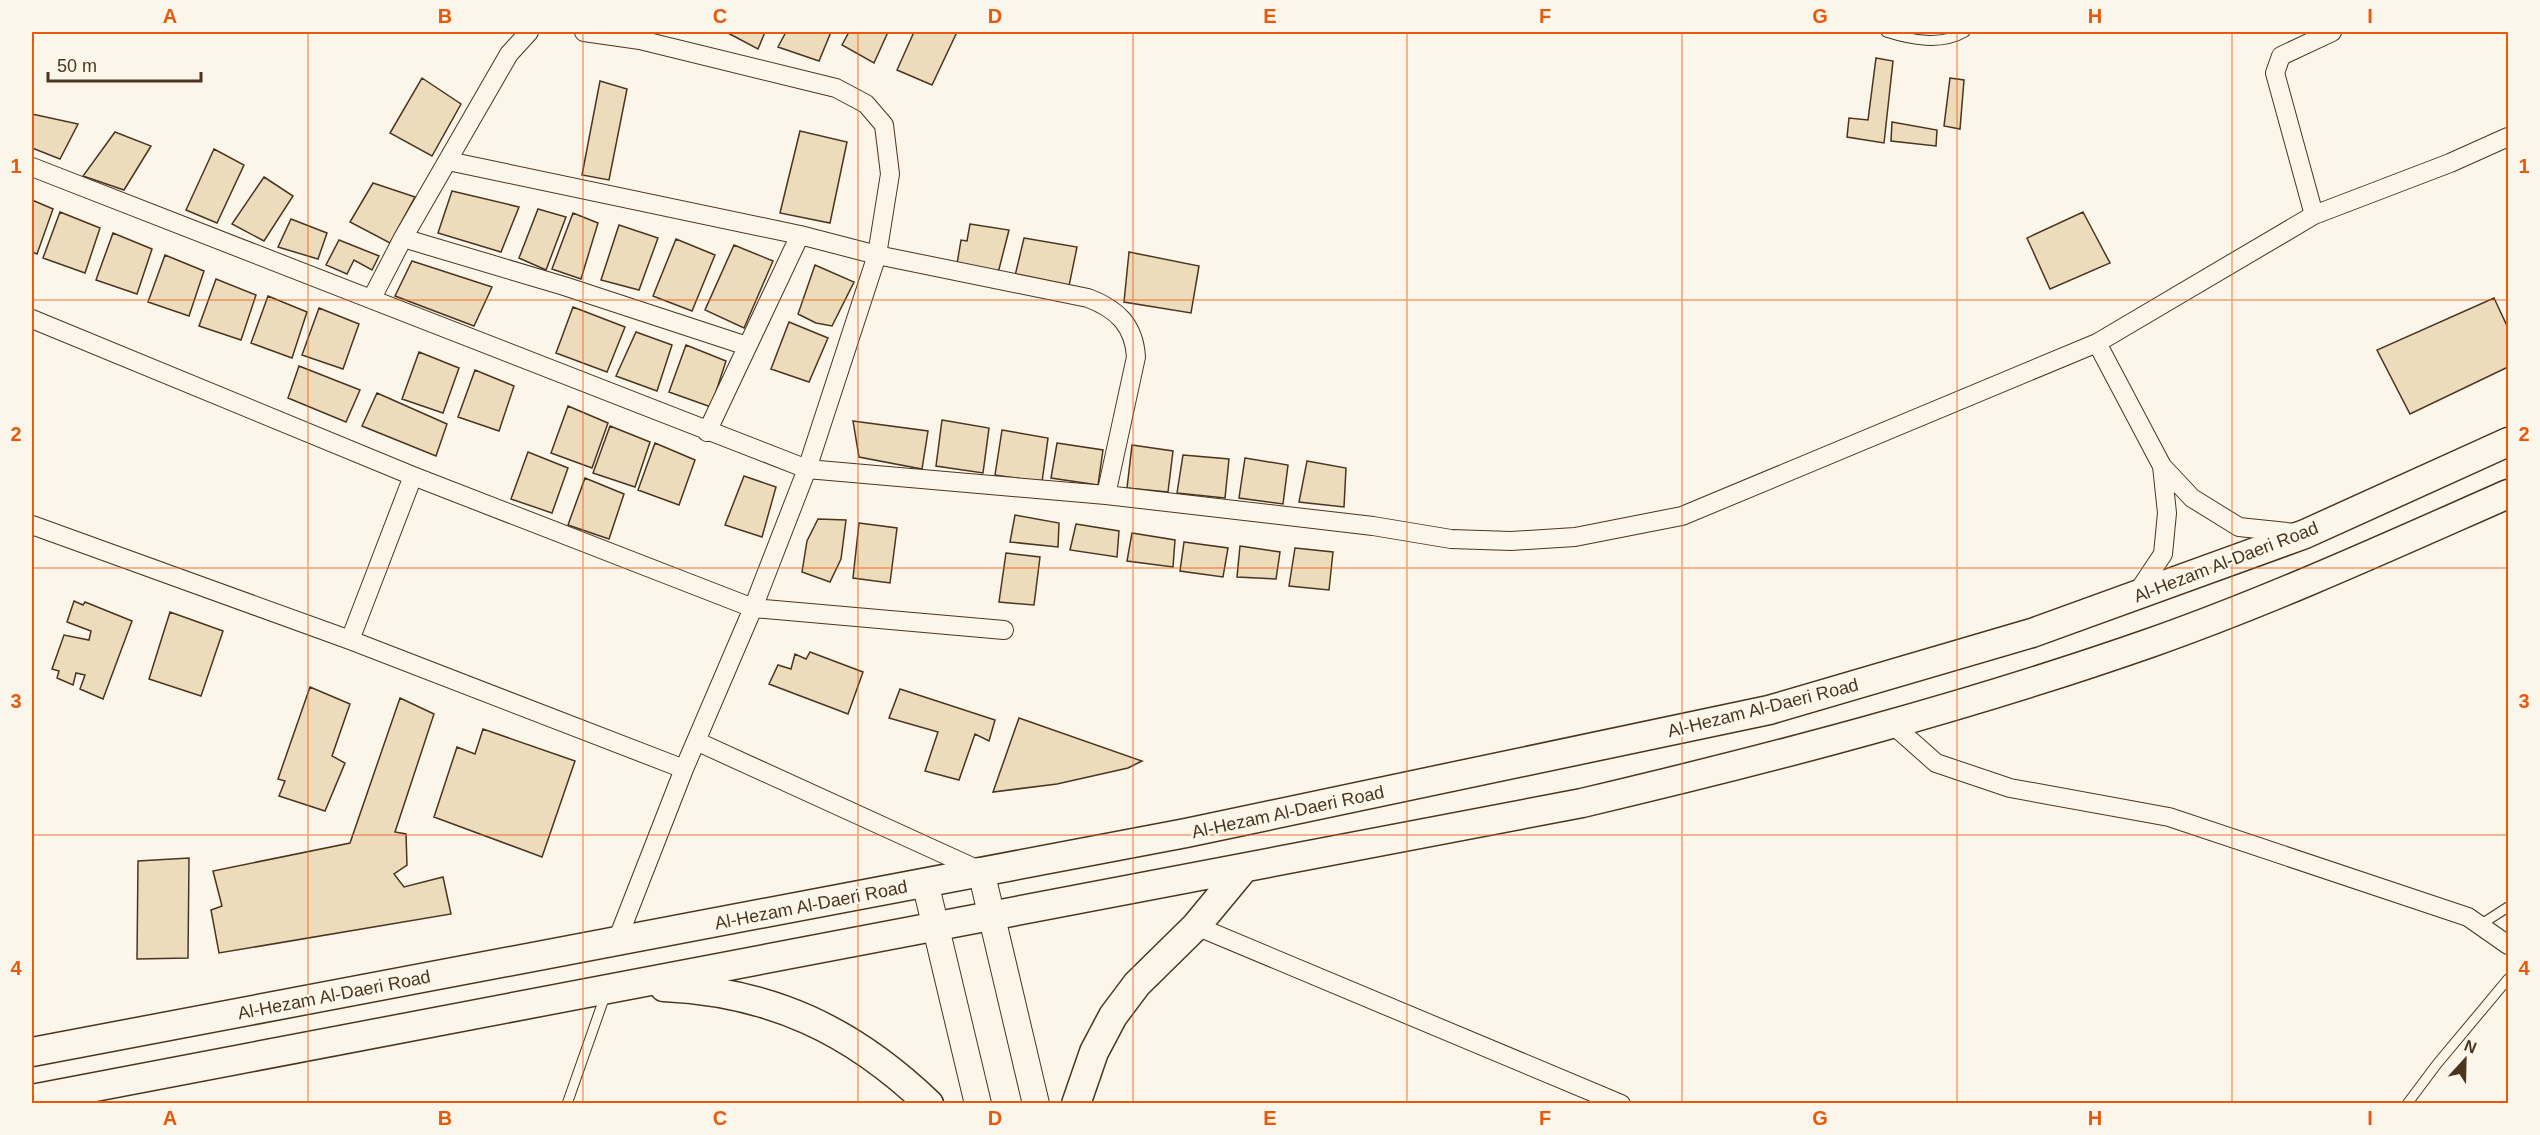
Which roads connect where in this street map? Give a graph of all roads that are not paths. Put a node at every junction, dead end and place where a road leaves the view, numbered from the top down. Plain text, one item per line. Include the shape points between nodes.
1 (528, 32) edge
2 (584, 32) edge
3 (1886, 32) edge
4 (1965, 32) edge
5 (2332, 32) edge
6 (642, 36) edge
7 (2508, 137) edge
8 (448, 161) junction
9 (32, 167) edge
10 (2314, 215) junction
11 (800, 234) junction
12 (403, 238) junction
13 (877, 255) junction
14 (372, 298) junction
15 (32, 320) edge
16 (2097, 343) junction
17 (747, 346) junction
18 (707, 432) junction
19 (2508, 442) edge
20 (2162, 466) junction
21 (807, 469) junction
22 (412, 476) junction
23 (2508, 494) edge
24 (1106, 495) junction
25 (32, 525) edge
26 (2305, 534) junction
27 (2136, 596) junction
28 (753, 608) junction
29 (1004, 630) dead end
30 (351, 640) junction
31 (1892, 724) junction
32 (696, 741) junction
33 (684, 769) junction
34 (1244, 868) junction
35 (981, 871) junction
36 (925, 882) junction
37 (2508, 907) edge
38 (992, 916) junction
39 (2480, 925) junction
40 (935, 926) junction
41 (1196, 926) junction
42 (615, 943) junction
43 (2508, 945) edge
44 (2508, 979) edge
45 (615, 987) junction
46 (32, 1052) edge
47 (39, 1098) edge
48 (567, 1104) edge
49 (929, 1104) edge
50 (978, 1104) edge
51 (1036, 1104) edge
52 (1076, 1104) edge
53 (1621, 1104) edge
54 (2407, 1104) edge

1 - 8 street via 509,54
2 - 6 street
3 - 4 lane via 1929,41
5 - 10 street via 2282,56 2275,73
6 - 13 street via 836,88 866,104 884,125 890,174
7 - 10 street via 2450,164
8 - 11 street
8 - 12 street
9 - 14 street
10 - 16 street
11 - 13 street
11 - 17 street
12 - 14 street
12 - 17 street
13 - 21 street
13 - 24 street via 1088,298 1116,313 1135,339 1136,357
14 - 18 street
15 - 22 street
16 - 20 street
16 - 24 street via 1682,516 1575,537 1451,539 1373,526
17 - 18 street
18 - 21 street
19 - 26 main road, Al-Hezam Al-Daeri Road
20 - 26 street via 2192,498 2239,527
20 - 27 street via 2167,513 2163,554
21 - 24 street
21 - 28 street
22 - 28 street
22 - 30 street
23 - 31 main road via 2289,590 2150,643
25 - 30 street
26 - 27 main road, Al-Hezam Al-Daeri Road
27 - 35 main road, Al-Hezam Al-Daeri Road via 2032,633 1769,710 1186,833
28 - 29 street
28 - 32 street
30 - 33 street
31 - 34 main road via 1582,804
31 - 39 street via 1936,763 2010,788 2169,817 2468,917
32 - 33 street
32 - 35 street
33 - 42 street
34 - 38 main road
34 - 41 main road
35 - 36 main road, Al-Hezam Al-Daeri Road
35 - 38 street
36 - 40 street
36 - 42 main road, Al-Hezam Al-Daeri Road
37 - 39 lane
38 - 40 main road
38 - 51 street
39 - 43 street
40 - 45 main road
40 - 50 street
41 - 52 main road via 1137,984 1113,1016 1094,1052
41 - 53 street
42 - 46 main road, Al-Hezam Al-Daeri Road
44 - 54 lane
45 - 47 main road
45 - 48 lane
45 - 49 main road via 687,988 740,998 812,1020 857,1044 898,1074
46 - 47 main road

